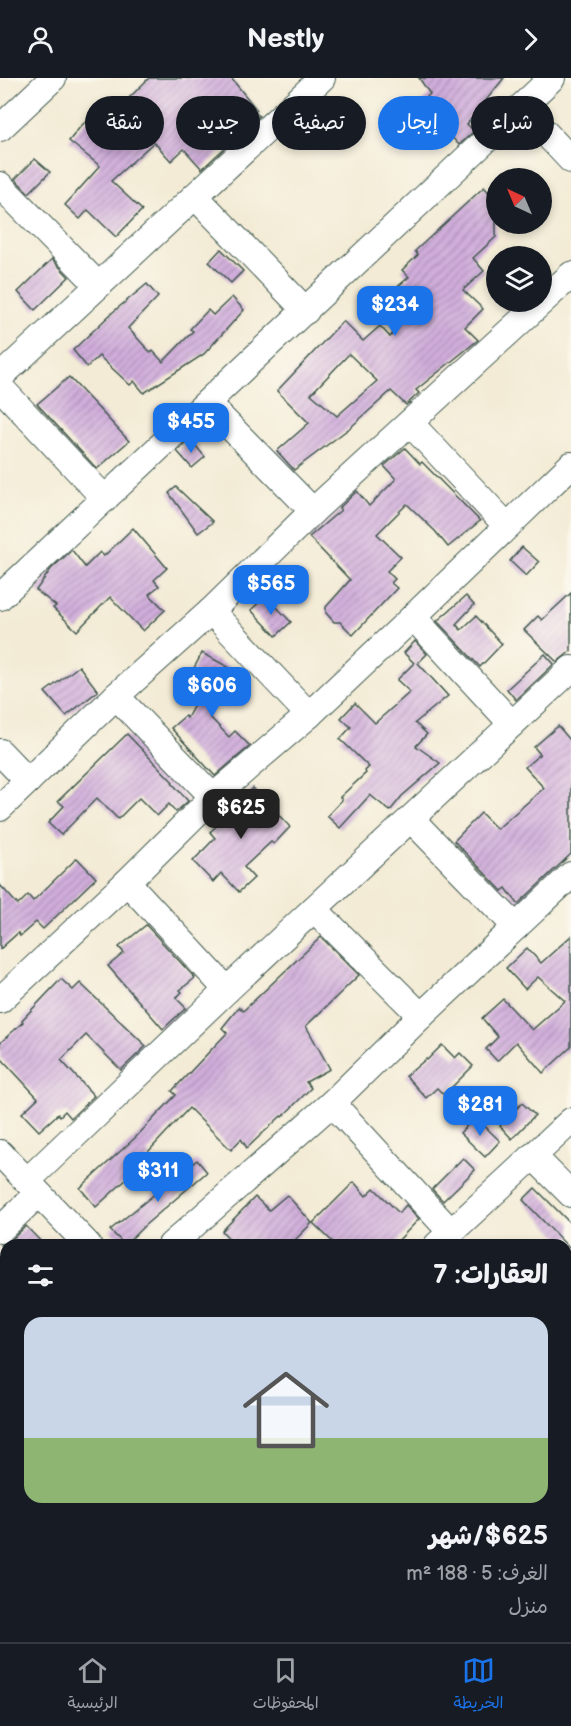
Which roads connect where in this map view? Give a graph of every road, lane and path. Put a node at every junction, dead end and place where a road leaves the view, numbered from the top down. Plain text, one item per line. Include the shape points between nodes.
1 (53, 78) edge
2 (322, 78) edge
3 (552, 78) edge
4 (533, 96) edge
5 (0, 127) edge
6 (554, 142) edge
7 (475, 150) edge
8 (571, 160) edge
9 (0, 185) edge
10 (195, 196) junction
11 (571, 275) edge
12 (98, 285) junction
13 (306, 310) junction
14 (0, 376) edge
15 (0, 387) edge
16 (207, 403) junction
17 (410, 423) junction
18 (571, 465) edge
19 (105, 498) junction
20 (313, 511) junction
21 (506, 525) junction
22 (3, 589) edge
23 (211, 611) junction
24 (413, 617) junction
25 (571, 669) edge
26 (116, 696) junction
27 (309, 715) junction
28 (512, 724) junction
29 (0, 752) edge
30 (28, 781) junction
31 (213, 797) junction
32 (0, 808) edge
33 (411, 819) junction
34 (571, 875) edge
35 (127, 882) junction
36 (314, 909) junction
37 (516, 927) junction
38 (227, 990) junction
39 (0, 1000) edge
40 (421, 1016) junction
41 (332, 1102) junction
42 (571, 1121) edge
43 (0, 1153) edge
44 (533, 1156) junction
45 (32, 1188) junction
46 (571, 1194) edge
47 (0, 1230) edge
48 (444, 1238) edge
49 (82, 1239) edge
50 (178, 1239) edge

1 - 5 street
2 - 10 street
3 - 4 street
6 - 8 street
7 - 13 street
9 - 12 street
10 - 12 street
10 - 13 street
11 - 17 street
12 - 14 street
13 - 16 street
15 - 19 street
16 - 19 street
16 - 20 street
17 - 20 street
17 - 21 street
18 - 21 street
19 - 22 street
20 - 23 street
21 - 24 street
23 - 26 street
23 - 27 street
24 - 27 street
24 - 28 street
25 - 28 street
26 - 30 street
26 - 31 street
27 - 31 street
28 - 33 street
29 - 30 street
30 - 32 street
31 - 35 street
33 - 36 street
33 - 37 street
34 - 37 street
35 - 38 street
35 - 39 street
36 - 38 street
36 - 40 street
37 - 40 street
38 - 45 street
40 - 41 street
41 - 48 street
41 - 50 street
42 - 44 street
43 - 45 street
44 - 46 street
44 - 48 street
45 - 47 street
45 - 49 street

